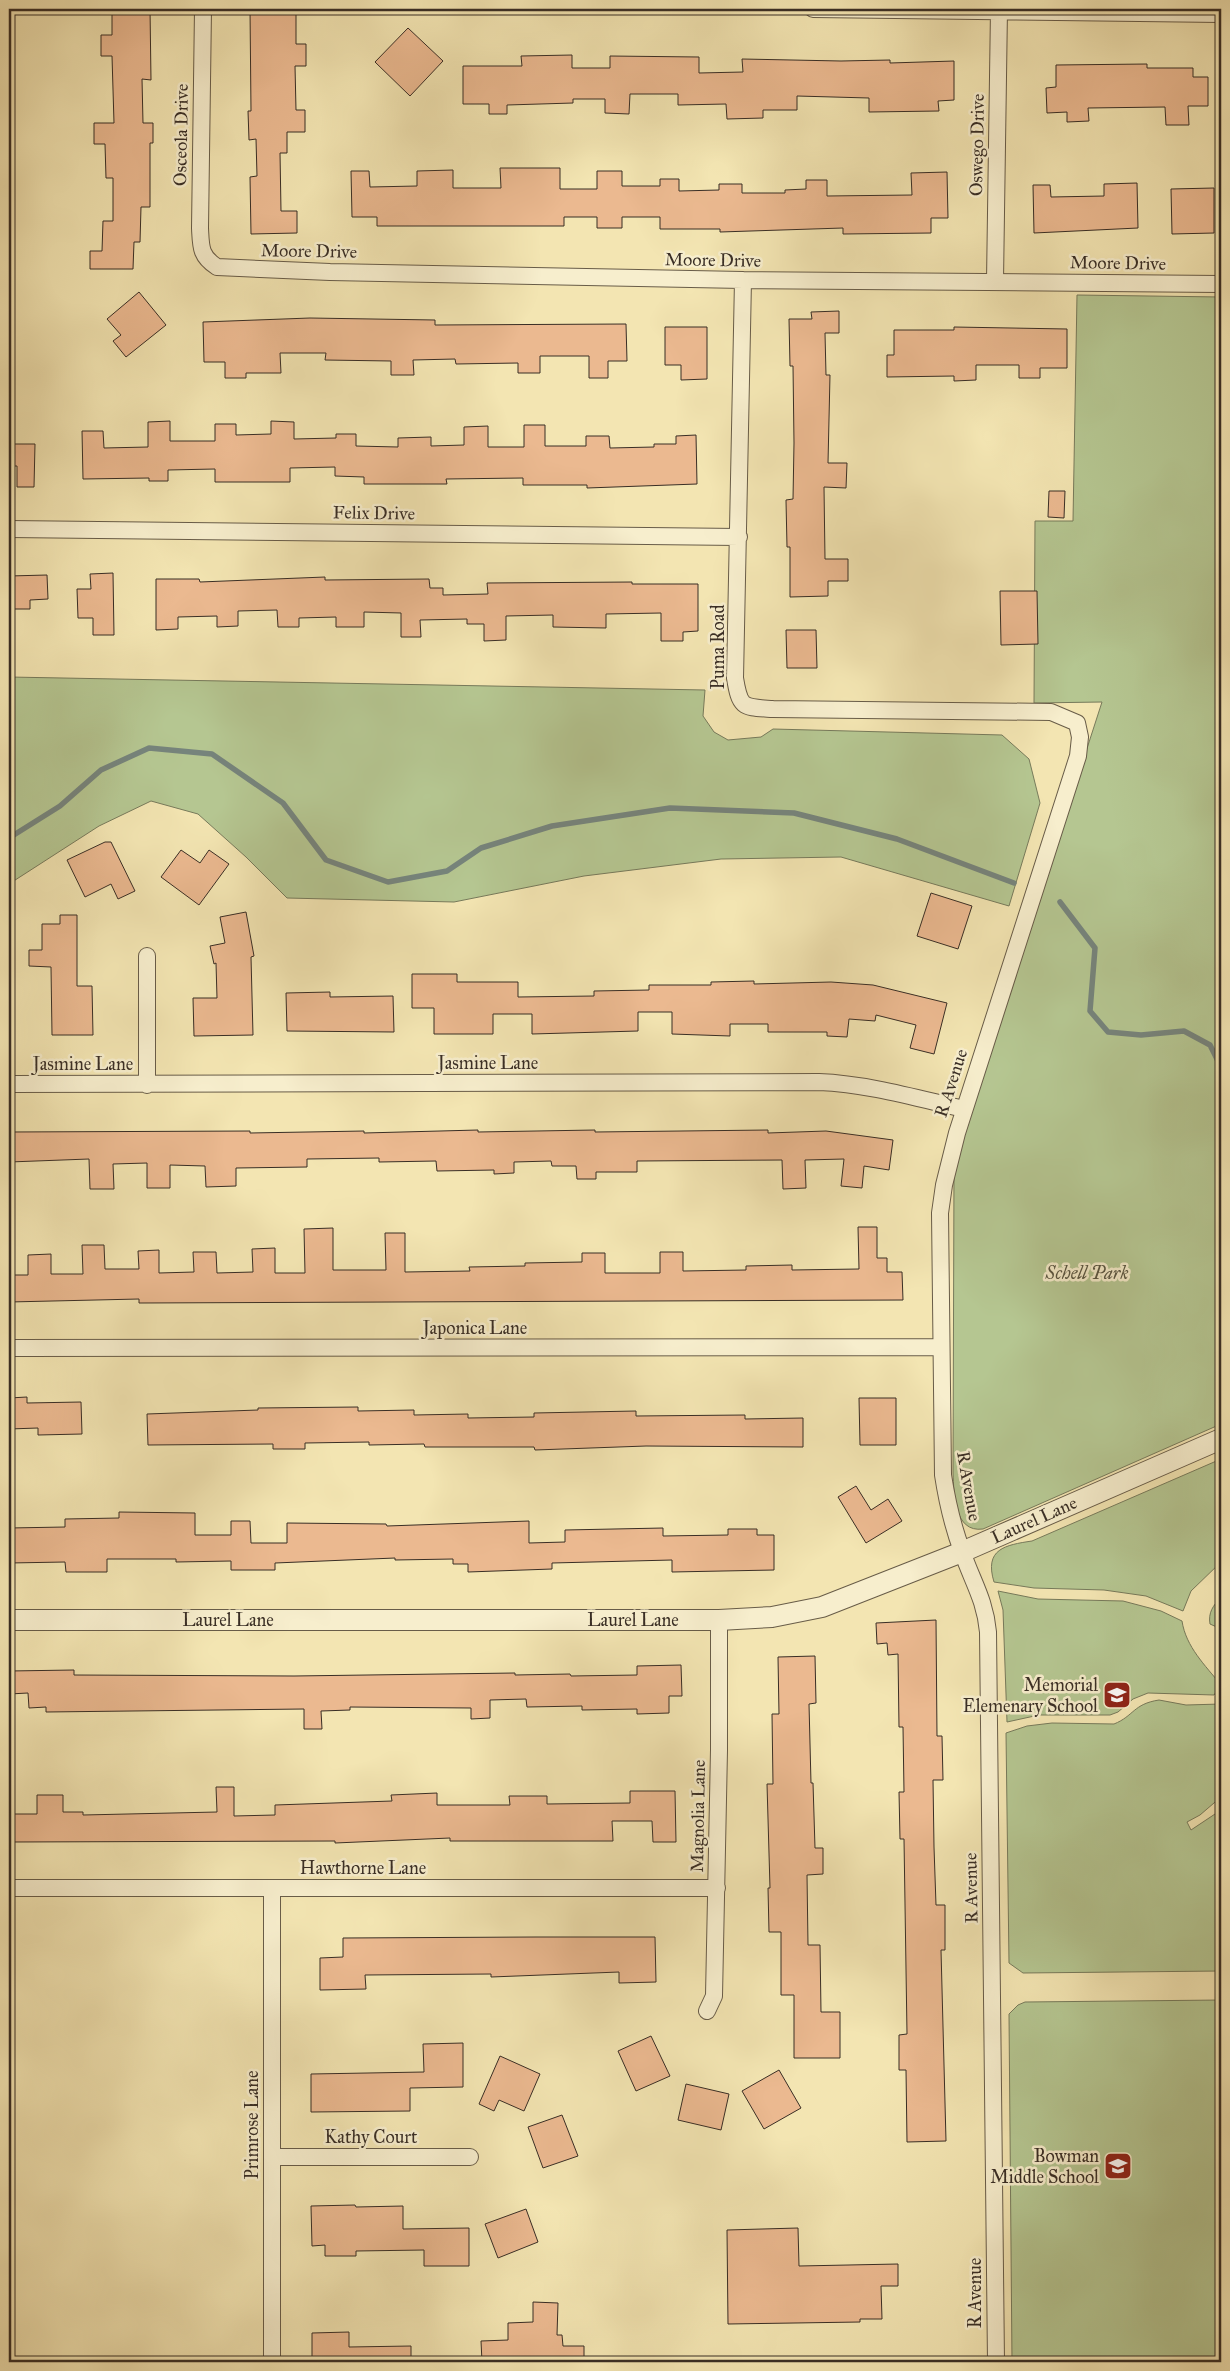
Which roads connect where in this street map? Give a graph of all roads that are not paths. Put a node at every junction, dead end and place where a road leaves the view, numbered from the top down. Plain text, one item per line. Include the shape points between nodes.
1 (203, 9) edge
2 (813, 9) edge
3 (999, 9) edge
4 (1221, 14) edge
5 (207, 260) joint
6 (743, 280) junction
7 (995, 281) junction
8 (1221, 284) edge
9 (9, 529) edge
10 (739, 537) junction
11 (1077, 723) joint
12 (147, 956) dead end
13 (9, 1084) edge
14 (148, 1084) junction
15 (964, 1109) junction
16 (941, 1347) junction
17 (9, 1348) edge
18 (1221, 1439) edge
19 (962, 1552) junction
20 (9, 1620) edge
21 (719, 1620) junction
22 (9, 1888) edge
23 (272, 1888) junction
24 (717, 1888) junction
25 (707, 2011) dead end
26 (272, 2157) junction
27 (470, 2157) dead end
28 (272, 2362) edge
29 (996, 2362) edge

1 - 5 street, Osceola Drive via 200,228 201,248
2 - 3 street
3 - 4 street
3 - 7 street, Oswego Drive
5 - 6 street, Moore Drive via 217,267 231,269
6 - 7 street, Moore Drive
6 - 10 street, Puma Road
7 - 8 street, Moore Drive
9 - 10 street, Felix Drive
10 - 11 street, Puma Road via 735,678 738,699 745,706 1051,712
11 - 15 street, R Avenue via 1080,736 1078,756
12 - 14 street
13 - 14 street, Jasmine Lane
14 - 15 street, Jasmine Lane via 819,1082 844,1083
15 - 16 street, R Avenue via 940,1213
16 - 17 street, Japonica Lane
16 - 19 street, R Avenue via 943,1475
18 - 19 street, Laurel Lane
19 - 21 street, Laurel Lane via 822,1606 772,1617
19 - 29 street, R Avenue via 982,1598 988,1632
20 - 21 street, Laurel Lane
21 - 24 street, Magnolia Lane
22 - 23 street, Hawthorne Lane
23 - 24 street, Hawthorne Lane
23 - 26 street, Primrose Lane
24 - 25 street, Magnolia Lane via 714,1996
26 - 27 street, Kathy Court
26 - 28 street, Primrose Lane

